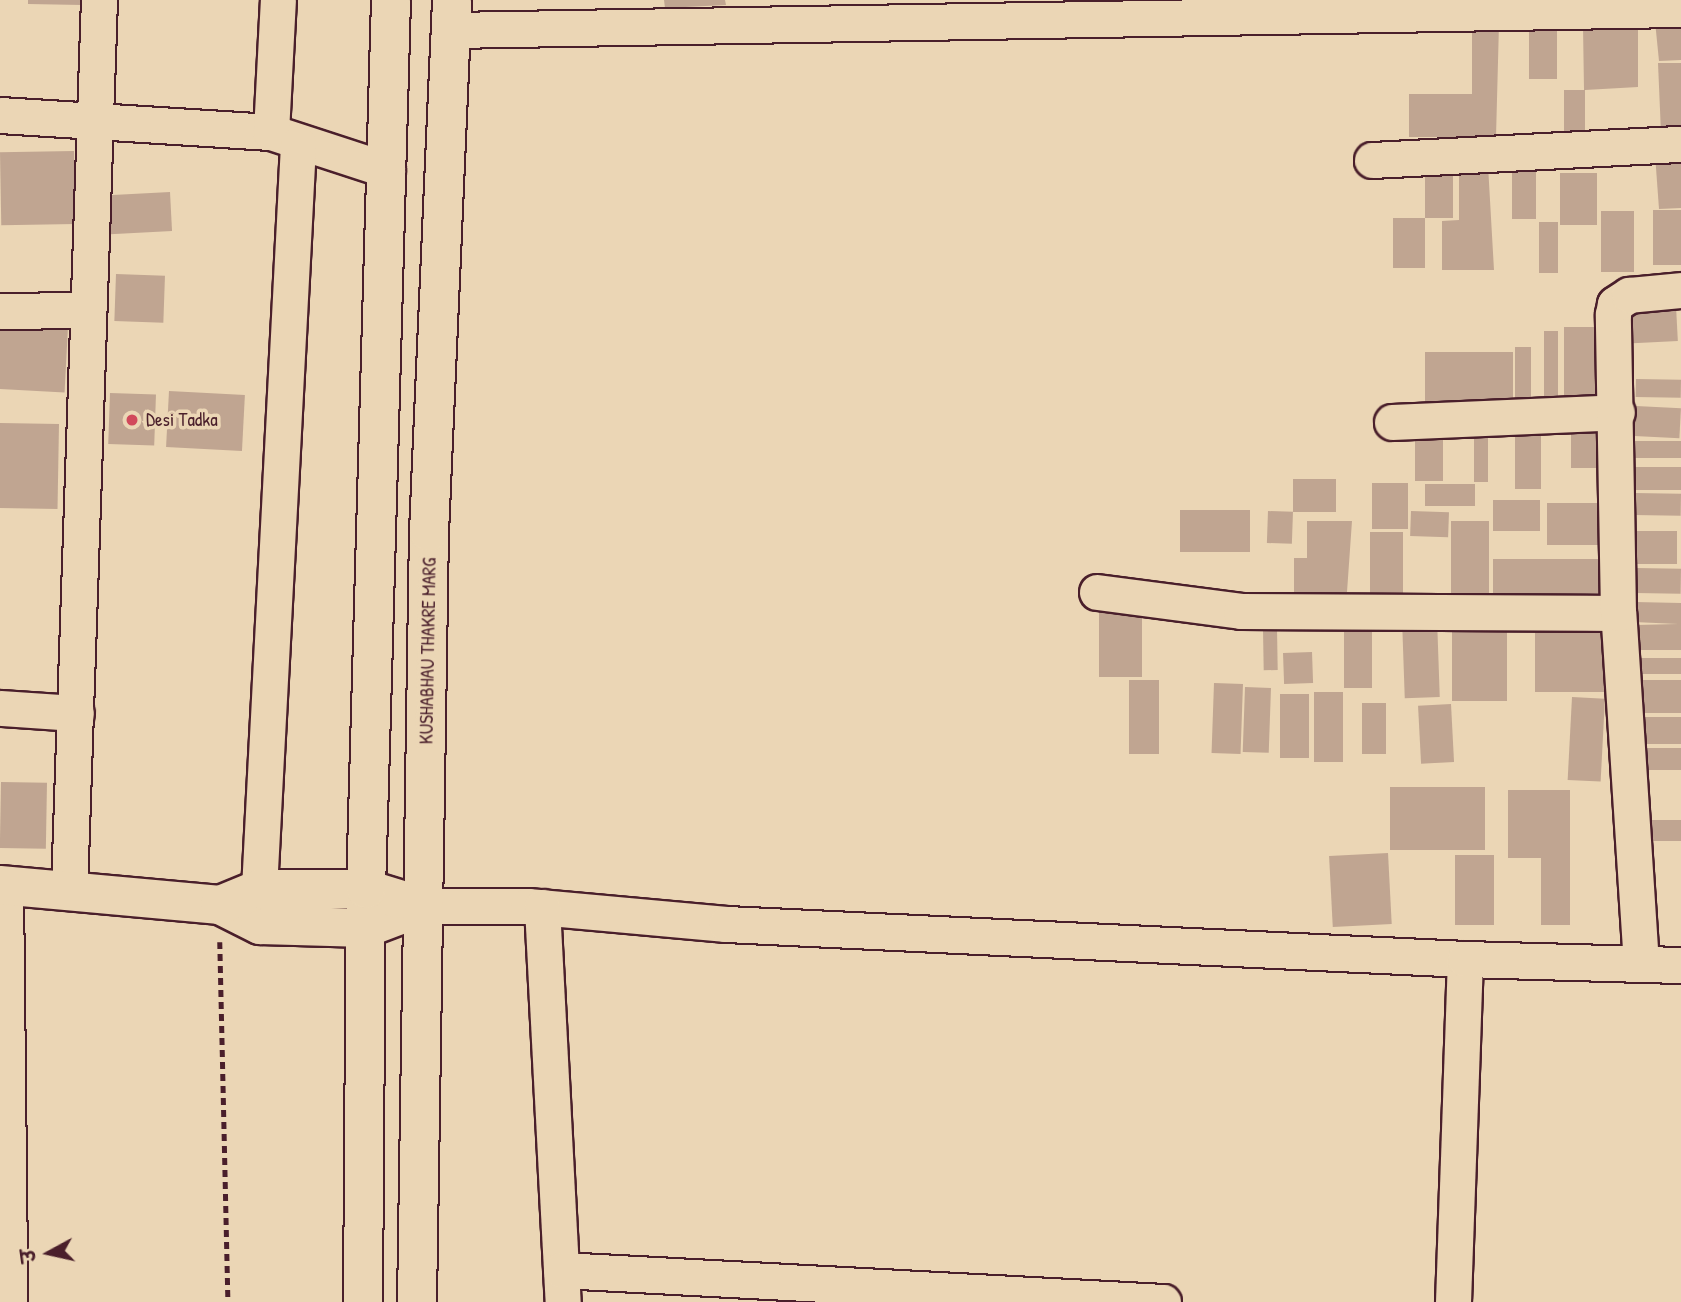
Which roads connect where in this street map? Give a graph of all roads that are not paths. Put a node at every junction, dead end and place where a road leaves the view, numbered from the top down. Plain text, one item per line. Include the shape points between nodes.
1 (99, 0) edge
2 (278, 0) edge
3 (391, 0) edge
4 (1681, 9) edge
5 (451, 15) edge
6 (0, 115) edge
7 (97, 118) junction
8 (285, 138) junction
9 (1681, 144) edge
10 (1372, 160) dead end
11 (387, 170) junction
12 (1681, 290) edge
13 (88, 310) junction
14 (0, 311) edge
15 (1617, 412) junction
16 (1392, 422) dead end
17 (1097, 592) dead end
18 (1618, 613) junction
19 (0, 708) edge
20 (76, 713) junction
21 (2, 886) edge
22 (69, 889) junction
23 (366, 889) junction
24 (259, 890) junction
25 (219, 905) junction
26 (424, 906) junction
27 (542, 907) junction
28 (366, 928) junction
29 (1465, 960) junction
30 (1641, 964) junction
31 (1681, 965) edge
32 (562, 1286) edge
33 (9, 1302) edge
34 (363, 1302) edge
35 (417, 1302) edge
36 (1163, 1302) edge
37 (1453, 1302) edge

1 - 7 street
2 - 8 street
3 - 11 main road
4 - 5 street
5 - 26 main road, KUSHABHAU THAKRE MARG via 429,531
6 - 7 street
7 - 8 street
7 - 13 street
8 - 11 street
8 - 24 street
9 - 10 street
11 - 23 main road
12 - 15 street via 1629,295 1615,304
13 - 14 street
13 - 20 street
15 - 16 street
15 - 18 street
17 - 18 street via 1241,611
18 - 30 street
19 - 20 street
20 - 22 street
21 - 22 main road
21 - 33 street
22 - 25 main road
23 - 24 main road
23 - 26 main road
23 - 28 main road
24 - 25 main road
25 - 28 main road via 260,925
26 - 27 street
26 - 28 main road
26 - 35 main road, KUSHABHAU THAKRE MARG
27 - 29 street via 726,924
27 - 32 street
28 - 34 main road
29 - 30 street
29 - 37 street
30 - 31 street
32 - 36 street

